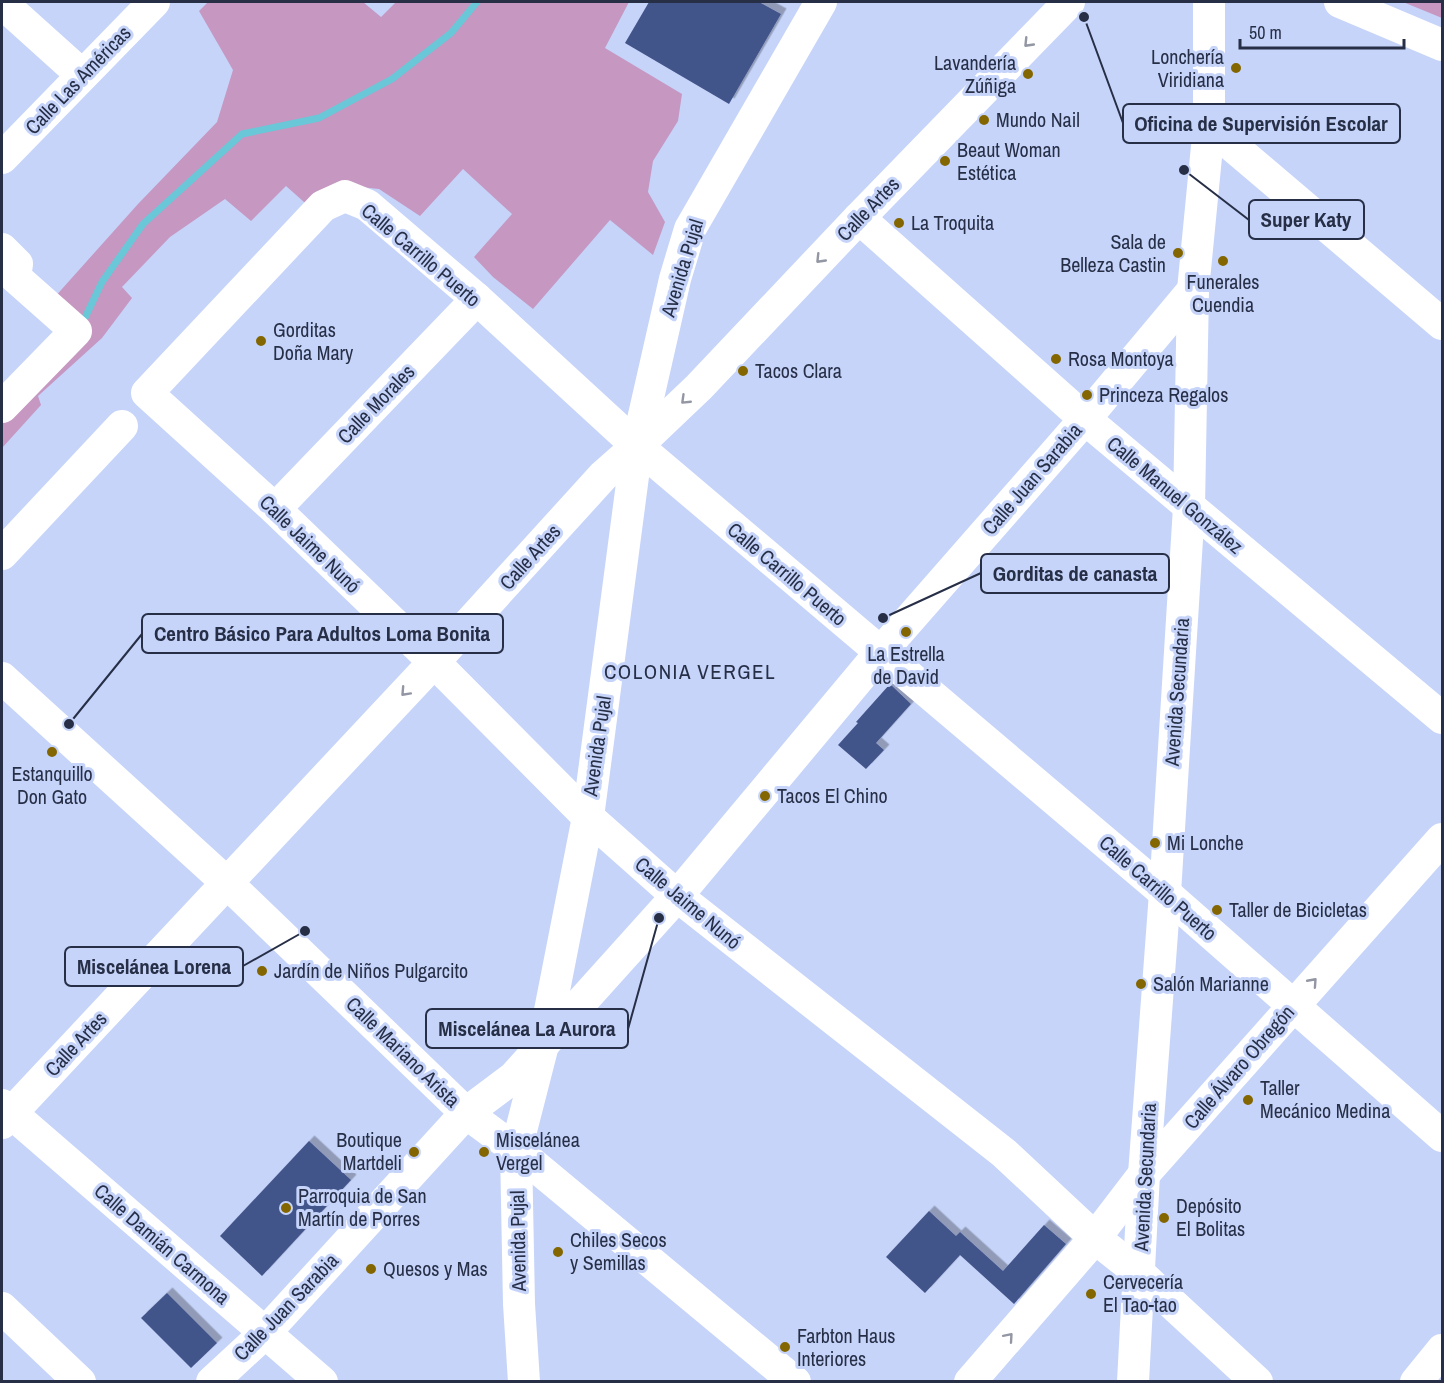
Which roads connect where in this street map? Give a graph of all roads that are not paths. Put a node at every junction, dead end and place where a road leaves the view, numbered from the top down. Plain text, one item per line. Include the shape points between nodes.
1 (154, 2) edge
2 (821, 2) edge
3 (1069, 2) edge
4 (1209, 2) edge
5 (1340, 2) edge
6 (2, 3) edge
7 (1443, 45) edge
8 (82, 75) junction
9 (1209, 126) junction
10 (2, 158) edge
11 (859, 218) junction
12 (2, 249) edge
13 (8, 284) edge
14 (1193, 290) junction
15 (477, 299) junction
16 (1443, 324) edge
17 (147, 393) joint
18 (2, 407) edge
19 (1085, 419) junction
20 (122, 426) dead end
21 (637, 446) junction
22 (1189, 507) junction
23 (274, 509) junction
24 (2, 554) edge
25 (880, 653) junction
26 (434, 662) junction
27 (2, 678) edge
28 (1443, 718) edge
29 (588, 818) junction
30 (1443, 839) edge
31 (226, 882) junction
32 (1165, 893) junction
33 (676, 896) junction
34 (1293, 1005) junction
35 (544, 1041) junction
36 (466, 1113) junction
37 (5, 1114) edge
38 (1443, 1136) edge
39 (516, 1150) junction
40 (1144, 1174) junction
41 (1095, 1238) junction
42 (1139, 1273) junction
43 (2, 1308) edge
44 (265, 1333) junction
45 (1443, 1350) edge
46 (80, 1382) edge
47 (212, 1382) edge
48 (322, 1382) edge
49 (524, 1382) edge
50 (795, 1382) edge
51 (970, 1382) edge
52 (1133, 1382) edge
53 (1257, 1382) edge
54 (1416, 1382) edge

1 - 8 street, Calle Las Américas
2 - 21 street, Avenida Pujal via 690,229
3 -> 11 street, Calle Artes
4 - 9 street, Avenida Secundaria
5 - 7 street
6 - 8 street
8 - 10 street, Calle Las Américas
9 - 14 street, Avenida Secundaria
9 - 16 street
11 - 19 street, Calle Manuel González
11 -> 21 street, Calle Artes via 699,387
12 - 13 street via 17,264
13 - 18 street via 76,331
14 - 19 street, Calle Juan Sarabia
14 - 22 street, Avenida Secundaria
15 - 17 street, Calle Carrillo Puerto via 367,205 345,196 323,206
15 - 21 street, Calle Carrillo Puerto
15 - 23 street, Calle Morales
17 - 23 street, Calle Jaime Nunó
19 - 22 street, Calle Manuel González
19 - 25 street, Calle Juan Sarabia
20 - 24 street
21 - 25 street, Calle Carrillo Puerto
21 - 26 street, Calle Artes via 603,476
21 - 29 street, Avenida Pujal
22 - 28 street, Calle Manuel González
22 - 32 street, Avenida Secundaria
23 - 26 street, Calle Jaime Nunó
25 - 32 street, Calle Carrillo Puerto
25 - 33 street, Calle Juan Sarabia
26 - 29 street, Calle Jaime Nunó
26 -> 31 street, Calle Artes
27 - 31 street, Calle Mariano Arista
29 - 33 street, Calle Jaime Nunó
29 - 35 street, Avenida Pujal
34 -> 30 street, Calle Álvaro Obregón
31 - 36 street, Calle Mariano Arista
31 - 37 street, Calle Artes
32 - 34 street, Calle Carrillo Puerto
32 - 40 street, Avenida Secundaria
33 - 35 street, Calle Juan Sarabia
33 - 41 street, Calle Jaime Nunó via 1004,1153
34 - 38 street, Calle Carrillo Puerto
34 - 40 street, Calle Álvaro Obregón
35 - 36 street, Calle Juan Sarabia via 514,1077
35 - 39 street, Avenida Pujal
36 - 39 street, Calle Mariano Arista
36 - 44 street, Calle Juan Sarabia
37 - 44 street, Calle Damián Carmona
39 - 49 street, Avenida Pujal
39 - 50 street, Calle Mariano Arista
40 - 41 street, Calle Álvaro Obregón
40 - 42 street, Avenida Secundaria
41 - 42 street, Calle Jaime Nunó
51 -> 41 street, Calle Álvaro Obregón
42 - 52 street, Avenida Secundaria
42 - 53 street, Calle Jaime Nunó
43 - 46 street
44 - 47 street, Calle Juan Sarabia
44 - 48 street, Calle Damián Carmona
45 - 54 street

